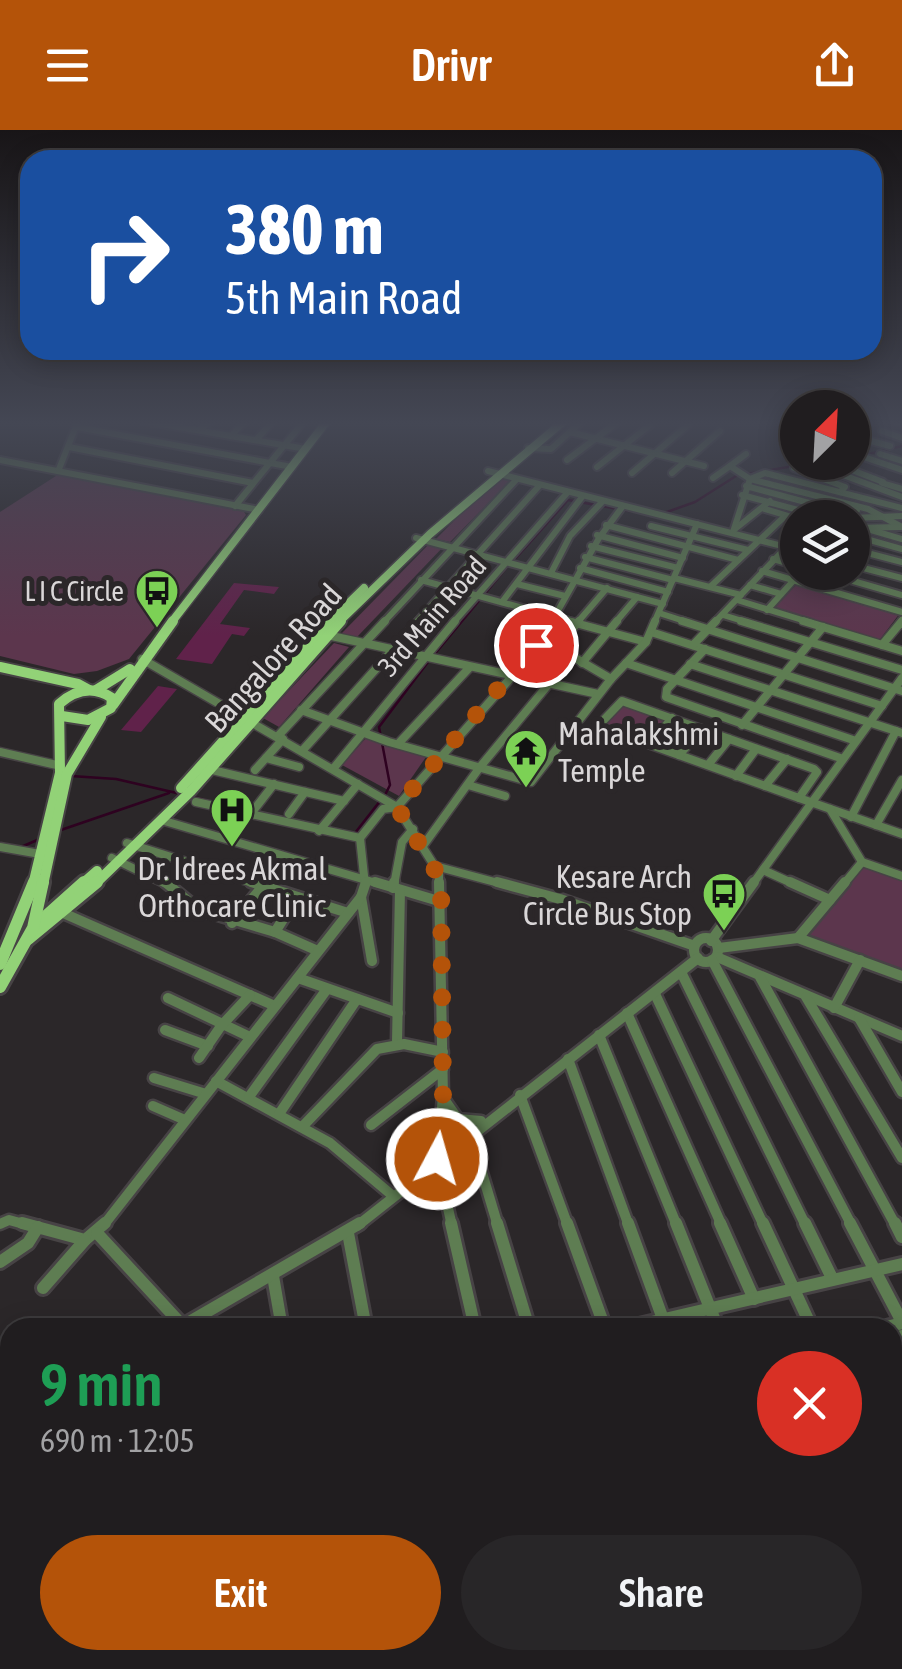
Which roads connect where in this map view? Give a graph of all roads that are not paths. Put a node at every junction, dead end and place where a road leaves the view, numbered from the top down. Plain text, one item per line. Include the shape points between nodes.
1 (172, 493) edge
2 (245, 493) edge
3 (272, 493) edge
4 (470, 493) edge
5 (504, 493) edge
6 (533, 493) edge
7 (567, 493) joint
8 (806, 493) edge
9 (838, 493) edge
10 (842, 493) edge
11 (870, 493) edge
12 (742, 495) joint
13 (864, 498) junction
14 (580, 499) junction
15 (831, 499) junction
16 (834, 500) edge
17 (770, 501) junction
18 (780, 503) edge
19 (600, 504) junction
20 (235, 506) junction
21 (762, 508) junction
22 (902, 508) edge
23 (621, 509) junction
24 (259, 510) junction
25 (870, 510) edge
26 (870, 511) edge
27 (780, 514) edge
28 (662, 515) junction
29 (902, 516) edge
30 (870, 517) edge
31 (886, 517) junction
32 (780, 521) edge
33 (697, 524) junction
34 (606, 525) junction
35 (650, 526) junction
36 (901, 527) edge
37 (870, 529) edge
38 (734, 531) junction
39 (870, 532) edge
40 (642, 534) junction
41 (597, 535) junction
42 (870, 535) edge
43 (692, 536) junction
44 (902, 538) edge
45 (420, 539) junction
46 (759, 540) junction
47 (780, 545) edge
48 (453, 546) junction
49 (591, 546) junction
50 (687, 547) junction
51 (902, 548) edge
52 (748, 550) junction
53 (780, 551) edge
54 (482, 554) junction
55 (870, 554) edge
56 (585, 557) junction
57 (683, 558) junction
58 (774, 559) junction
59 (738, 560) junction
60 (780, 561) edge
61 (512, 562) junction
62 (902, 562) edge
63 (530, 567) junction
64 (580, 568) junction
65 (678, 568) junction
66 (870, 570) edge
67 (762, 571) junction
68 (551, 574) junction
69 (780, 576) edge
70 (902, 578) edge
71 (674, 579) junction
72 (420, 580) junction
73 (574, 580) junction
74 (517, 584) junction
75 (750, 585) junction
76 (710, 586) junction
77 (870, 586) edge
78 (450, 587) junction
79 (606, 588) junction
80 (785, 590) edge
81 (828, 590) edge
82 (853, 590) edge
83 (668, 592) junction
84 (781, 594) junction
85 (902, 595) edge
86 (484, 596) junction
87 (565, 596) junction
88 (848, 596) junction
89 (638, 597) junction
90 (739, 598) junction
91 (502, 602) junction
92 (663, 604) junction
93 (767, 610) junction
94 (902, 612) edge
95 (659, 614) junction
96 (723, 615) junction
97 (553, 617) junction
98 (902, 620) edge
99 (576, 623) junction
100 (823, 627) junction
101 (710, 630) junction
102 (899, 630) edge
103 (650, 632) junction
104 (610, 633) junction
105 (327, 636) junction
106 (541, 638) junction
107 (646, 642) junction
108 (810, 642) junction
109 (359, 644) junction
110 (694, 645) junction
111 (882, 645) junction
112 (556, 646) junction
113 (705, 649) junction
114 (391, 650) junction
115 (902, 651) edge
116 (572, 656) junction
117 (423, 658) junction
118 (797, 658) junction
119 (141, 661) junction
120 (582, 663) junction
121 (626, 663) junction
122 (690, 664) junction
123 (0, 667) edge
124 (470, 667) junction
125 (902, 670) edge
126 (783, 674) junction
127 (513, 676) junction
128 (902, 678) edge
129 (45, 679) junction
130 (611, 679) junction
131 (675, 680) junction
132 (114, 682) junction
133 (78, 684) junction
134 (551, 684) junction
135 (92, 690) junction
136 (770, 690) junction
137 (898, 690) edge
138 (598, 694) junction
139 (882, 706) junction
140 (756, 707) junction
141 (111, 708) junction
142 (61, 710) junction
143 (301, 710) junction
144 (101, 717) junction
145 (672, 718) junction
146 (247, 719) junction
147 (333, 720) junction
148 (870, 723) junction
149 (742, 724) junction
150 (702, 729) junction
151 (365, 731) junction
152 (899, 732) edge
153 (280, 738) junction
154 (730, 739) junction
155 (856, 741) junction
156 (393, 743) junction
157 (650, 744) junction
158 (756, 748) junction
159 (302, 751) junction
160 (0, 752) edge
161 (679, 755) junction
162 (440, 756) junction
163 (266, 758) junction
164 (843, 759) junction
165 (787, 760) junction
166 (708, 765) junction
167 (299, 766) dead end
168 (480, 767) junction
169 (205, 768) junction
170 (334, 769) junction
171 (255, 770) dead end
172 (63, 774) junction
173 (736, 776) junction
174 (902, 780) edge
175 (274, 784) junction
176 (358, 784) junction
177 (468, 785) junction
178 (766, 786) junction
179 (305, 792) junction
180 (505, 796) dead end
181 (799, 798) junction
182 (344, 801) junction
183 (174, 802) junction
184 (196, 802) dead end
185 (812, 803) junction
186 (393, 804) junction
187 (830, 810) junction
188 (253, 811) junction
189 (289, 814) dead end
190 (851, 816) junction
191 (161, 820) junction
192 (876, 825) junction
193 (321, 828) junction
194 (413, 828) junction
195 (902, 834) edge
196 (48, 835) junction
197 (360, 838) junction
198 (130, 844) junction
199 (423, 846) junction
200 (0, 847) edge
201 (40, 854) junction
202 (115, 860) junction
203 (862, 862) junction
204 (435, 866) junction
205 (763, 870) junction
206 (902, 876) edge
207 (366, 881) junction
208 (263, 886) junction
209 (396, 889) junction
210 (296, 897) junction
211 (361, 897) junction
212 (830, 900) junction
213 (442, 902) junction
214 (63, 913) junction
215 (348, 913) junction
216 (232, 923) junction
217 (275, 932) junction
218 (30, 934) junction
219 (798, 938) junction
220 (14, 939) junction
221 (0, 945) edge
222 (692, 945) junction
223 (318, 951) junction
224 (715, 952) junction
225 (698, 958) junction
226 (860, 960) junction
227 (372, 961) dead end
228 (0, 964) edge
229 (681, 972) junction
230 (902, 976) edge
231 (760, 977) junction
232 (298, 978) junction
233 (0, 986) edge
234 (327, 989) junction
235 (655, 994) junction
236 (250, 995) junction
237 (804, 995) junction
238 (168, 998) dead end
239 (357, 999) junction
240 (275, 1006) junction
241 (834, 1008) junction
242 (398, 1013) junction
243 (628, 1014) junction
244 (859, 1018) junction
245 (221, 1026) junction
246 (165, 1030) dead end
247 (599, 1035) junction
248 (902, 1036) edge
249 (250, 1037) junction
250 (397, 1042) junction
251 (208, 1046) junction
252 (443, 1052) junction
253 (199, 1058) dead end
254 (568, 1059) junction
255 (443, 1069) junction
256 (154, 1078) dead end
257 (216, 1081) junction
258 (902, 1092) edge
259 (206, 1094) junction
260 (520, 1095) junction
261 (250, 1097) junction
262 (443, 1097) junction
263 (154, 1106) dead end
264 (279, 1114) junction
265 (490, 1118) junction
266 (186, 1120) junction
267 (371, 1125) dead end
268 (302, 1127) junction
269 (470, 1133) junction
270 (902, 1158) edge
271 (437, 1159) junction
272 (393, 1196) junction
273 (0, 1224) edge
274 (38, 1227) junction
275 (348, 1233) junction
276 (91, 1237) junction
277 (902, 1237) edge
278 (0, 1262) edge
279 (902, 1264) edge
280 (875, 1269) junction
281 (273, 1276) junction
282 (832, 1278) junction
283 (43, 1288) dead end
284 (794, 1290) junction
285 (754, 1298) junction
286 (710, 1308) junction
287 (173, 1318) edge
288 (206, 1318) edge
289 (280, 1318) edge
290 (364, 1318) edge
291 (474, 1318) edge
292 (526, 1318) edge
293 (601, 1318) edge
294 (663, 1318) edge
295 (667, 1318) edge
296 (714, 1318) edge
297 (807, 1318) edge
298 (900, 1318) edge

1 - 20 street
2 - 20 street
3 - 24 main road
4 - 45 main road, Bangalore Road
5 - 48 street
6 - 54 street
7 - 14 street
7 - 61 street, 3rd Main Road
8 - 15 street
9 - 15 street
10 - 13 street
11 - 13 street
12 - 17 street
12 - 38 street
13 - 22 street
14 - 19 street
14 - 63 street
15 - 16 street
17 - 18 street
17 - 21 street
19 - 23 street
19 - 68 street via 570,536
20 - 24 street
21 - 27 street
21 - 38 street
22 - 25 street
23 - 28 street
23 - 34 street
24 - 119 main road
26 - 31 street
28 - 33 street
28 - 35 street
29 - 31 street
30 - 31 street
31 - 36 street
32 - 46 street
33 - 38 street
33 - 43 street
34 - 40 street
34 - 41 street
35 - 40 street
35 - 43 street
36 - 37 street
38 - 46 street
39 - 44 street
40 - 50 street
41 - 49 street
41 - 57 street
42 - 51 street
43 - 50 street
43 - 52 street
45 - 48 street
45 - 105 main road, Bangalore Road
45 - 146 main road, Bangalore Road via 314,637
46 - 47 street
46 - 52 street
48 - 54 street
48 - 72 street
49 - 56 street
49 - 65 street
50 - 57 street
50 - 59 street
52 - 59 street
53 - 58 street
54 - 61 street
54 - 78 street
55 - 62 street
56 - 64 street
56 - 71 street
57 - 65 street
58 - 60 street
58 - 67 street
59 - 76 street
61 - 63 street
61 - 86 street, 3rd Main Road
63 - 68 street
63 - 74 street
64 - 73 street
64 - 83 street
65 - 71 street
66 - 70 street
67 - 69 street
67 - 75 street
68 - 73 street
71 - 76 street
71 - 83 street
72 - 78 street
72 - 109 street
73 - 79 street
73 - 87 street
74 - 87 street
74 - 91 street
75 - 84 street
75 - 90 street
76 - 90 street
77 - 85 street
78 - 86 street
78 - 114 street
79 - 89 street
79 - 99 street
80 - 84 street
81 - 88 street
82 - 88 street
83 - 92 street
84 - 93 street
86 - 91 street
86 - 117 street, 3rd Main Road
87 - 97 street
88 - 94 street
89 - 92 street
89 - 104 street
90 - 93 street
90 - 96 street
91 - 97 street
92 - 95 street
93 - 100 street
95 - 101 street
95 - 103 street
96 - 101 street
96 - 108 street
97 - 99 street
97 - 106 street
98 - 102 street
99 - 104 street
99 - 112 street
100 - 108 street
100 - 111 street
101 - 110 street
101 - 118 street
102 - 111 street
103 - 107 street
103 - 110 street
104 - 107 street
104 - 120 street
105 - 109 street
105 - 146 main road, Bangalore Road
106 - 112 street
106 - 127 street
107 - 121 street
108 - 118 street
108 - 125 street
109 - 114 street
109 - 143 street
110 - 113 street
111 - 115 street
112 - 116 street
113 - 122 street
113 - 126 street
114 - 117 street
114 - 147 street
116 - 120 street
116 - 134 street
117 - 124 street
117 - 151 street, 3rd Main Road
118 - 126 street
118 - 137 street
119 - 132 main road
119 - 141 main road
119 - 146 street
120 - 130 street
121 - 130 street
121 - 131 street
122 - 131 street
122 - 136 street
123 - 129 main road
124 - 127 street
124 - 156 street
126 - 136 street
126 - 139 street
127 - 134 street
127 - 162 street
128 - 137 street
129 - 133 main road
129 - 142 main road
130 - 138 street
131 - 140 street
131 - 149 street via 666,697
132 - 133 main road
132 - 135 main road
133 - 135 main road
134 - 138 street
134 - 168 street
135 - 141 main road via 112,698
135 - 142 main road via 70,694
136 - 140 street
136 - 148 street
137 - 139 street
138 - 168 street via 531,782
139 - 148 street
140 - 149 street
140 - 155 street
141 - 144 main road
142 - 144 main road via 80,720
142 - 172 main road
143 - 147 street
143 - 153 street
144 - 172 main road
145 - 150 street
145 - 157 street
145 - 157 street via 622,701 598,726
146 - 153 street
146 - 169 main road, Bangalore Road
147 - 151 street
147 - 159 street
148 - 152 street
148 - 155 street
149 - 164 street
150 - 154 street
150 - 161 street
151 - 156 street
151 - 170 street, 3rd Main Road
152 - 190 street
153 - 159 street
153 - 163 street
154 - 158 street
154 - 166 street
155 - 164 street
156 - 162 street
157 - 161 street
158 - 165 street
158 - 173 street
159 - 170 street
160 - 172 street
161 - 166 street
162 - 168 street
162 - 186 street
163 - 167 street
163 - 171 street
164 - 185 street
165 - 178 street
165 - 181 street via 817,771
166 - 173 street
168 - 177 street
169 - 175 street
169 - 183 main road, Bangalore Road
170 - 176 street
172 - 196 main road
173 - 178 street
174 - 192 street
175 - 179 street
175 - 188 street
176 - 182 street
176 - 186 street
177 - 180 street
177 - 199 street
178 - 181 street
179 - 182 street
179 - 189 street
181 - 185 street
182 - 193 street
183 - 191 main road, Bangalore Road
183 - 198 main road, Bangalore Road
184 - 188 street
185 - 187 street
185 - 205 street
186 - 194 street
186 - 197 street
187 - 190 street
187 - 203 street
188 - 193 street
190 - 192 street
191 - 198 main road, Bangalore Road
191 - 207 street
192 - 195 street
193 - 197 street
194 - 199 street
194 - 209 street via 402,842
196 - 201 main road
196 - 218 main road, Bangalore Road
197 - 207 street
198 - 202 main road, Bangalore Road
198 - 208 street
199 - 204 street
200 - 201 street
201 - 220 main road
202 - 214 main road, Bangalore Road
202 - 216 street via 161,879 198,910
202 - 218 main road, Bangalore Road
203 - 206 street
203 - 212 street
204 - 213 street
204 - 222 street via 564,900
205 - 212 street
205 - 224 street
207 - 209 street
207 - 211 street
208 - 210 street
208 - 216 street
209 - 213 street
209 - 242 street
210 - 215 street
210 - 217 street
211 - 215 street
211 - 227 street
212 - 219 street
213 - 252 street
214 - 218 main road, Bangalore Road
214 - 236 street
215 - 223 street
216 - 217 street
217 - 223 street
218 - 233 main road, Bangalore Road
219 - 224 street
219 - 226 street
220 - 221 street
220 - 228 main road
222 - 224 street via 698,941
222 - 225 street
223 - 232 street
224 - 225 street
224 - 231 street
224 - 280 street
225 - 229 street
226 - 230 street
226 - 241 street
229 - 235 street
229 - 282 street
231 - 237 street
231 - 277 street
232 - 234 street
232 - 240 street
234 - 239 street
234 - 261 street
235 - 243 street
235 - 284 street
236 - 240 street
236 - 245 street
237 - 241 street
237 - 270 street
238 - 245 street
239 - 242 street
239 - 264 street
240 - 249 street
241 - 244 street
242 - 250 street
243 - 247 street
243 - 285 street
244 - 248 street
244 - 258 street
245 - 249 street
245 - 251 street
246 - 251 street
247 - 254 street
247 - 286 street
249 - 257 street
250 - 252 street
250 - 268 street via 368,1054
251 - 253 street
252 - 255 street
254 - 260 street
254 - 294 street
255 - 262 street
255 - 267 street
256 - 259 street
257 - 259 street
257 - 261 street
259 - 266 street
260 - 265 street
260 - 293 street
261 - 264 street
262 - 265 street via 456,1119
262 - 271 street
263 - 266 street
264 - 268 street
265 - 269 street
266 - 276 street
268 - 272 street
269 - 271 street
269 - 292 street
271 - 272 street
271 - 291 street
272 - 275 street
273 - 274 street
274 - 276 street
274 - 278 street
275 - 281 street
275 - 290 street
276 - 283 street
276 - 287 street
279 - 280 street
280 - 282 street
280 - 298 street
281 - 288 street
281 - 289 street
282 - 284 street
284 - 285 street
284 - 297 street
285 - 286 street
286 - 295 street
286 - 296 street

